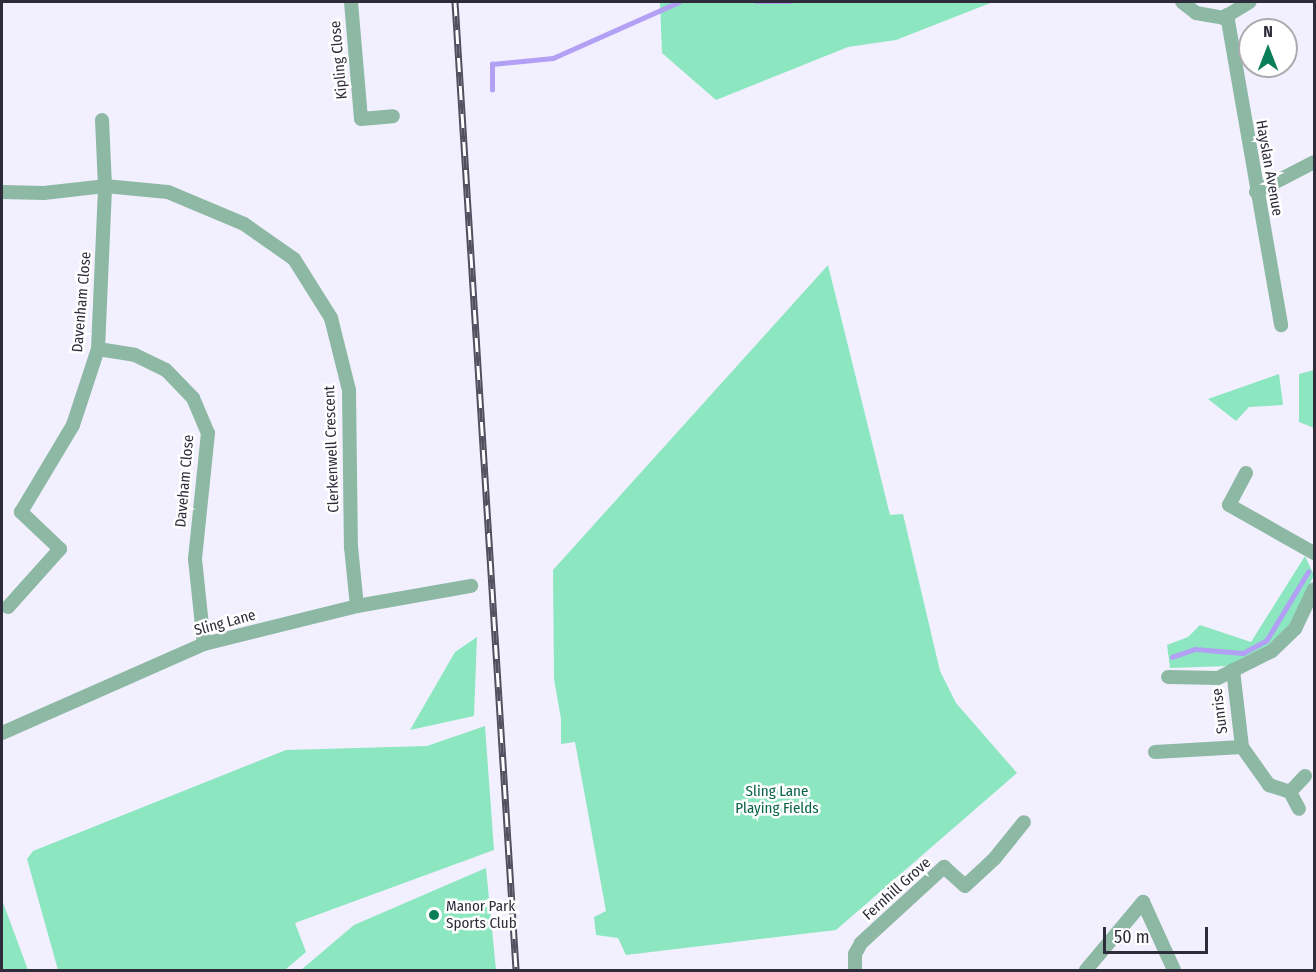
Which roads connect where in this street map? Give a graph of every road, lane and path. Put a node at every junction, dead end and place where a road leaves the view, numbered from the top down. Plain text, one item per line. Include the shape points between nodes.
1 (351, 2) edge
2 (1182, 2) edge
3 (1250, 2) edge
4 (1225, 16) junction
5 (393, 116) dead end
6 (102, 120) dead end
7 (1314, 162) edge
8 (105, 186) junction
9 (2, 192) edge
10 (1256, 192) junction
11 (1281, 325) dead end
12 (98, 349) junction
13 (1245, 473) dead end
14 (1314, 553) edge
15 (471, 586) dead end
16 (1314, 589) edge
17 (357, 606) junction
18 (8, 607) dead end
19 (204, 644) junction
20 (1233, 670) junction
21 (1168, 677) dead end
22 (2, 733) edge
23 (1242, 747) junction
24 (1155, 752) dead end
25 (1305, 776) dead end
26 (1290, 792) junction
27 (1299, 809) dead end
28 (1024, 822) dead end
29 (855, 970) edge
30 (1086, 970) edge
31 (1174, 970) edge

1 - 5 street, Kipling Close via 361,119
2 - 4 street via 1196,13
3 - 4 street
4 - 10 street, Hayslan Avenue
6 - 8 street
7 - 10 street
8 - 9 street, Clerkenwell Crescent via 44,193
8 - 12 street, Davenham Close
8 - 17 street, Clerkenwell Crescent via 168,192 244,224 294,259 332,318 349,390 351,547
10 - 11 street, Hayslan Avenue
12 - 18 street, Davenham Close via 73,425 21,512 60,549
12 - 19 street, Daveham Close via 135,355 166,370 193,398 208,434 195,559
13 - 14 street via 1229,505
15 - 17 street, Sling Lane
16 - 20 street via 1295,629 1272,651
17 - 19 street, Sling Lane
19 - 22 street, Sling Lane
20 - 21 street via 1218,678
20 - 23 street, Sunrise
23 - 24 street, Sunrise via 1170,759
23 - 26 street, Sunrise via 1269,785
25 - 26 street
26 - 27 street
28 - 29 street, Fernhill Grove via 995,858 965,886 944,867 861,943 855,954
30 - 31 street via 1143,902

